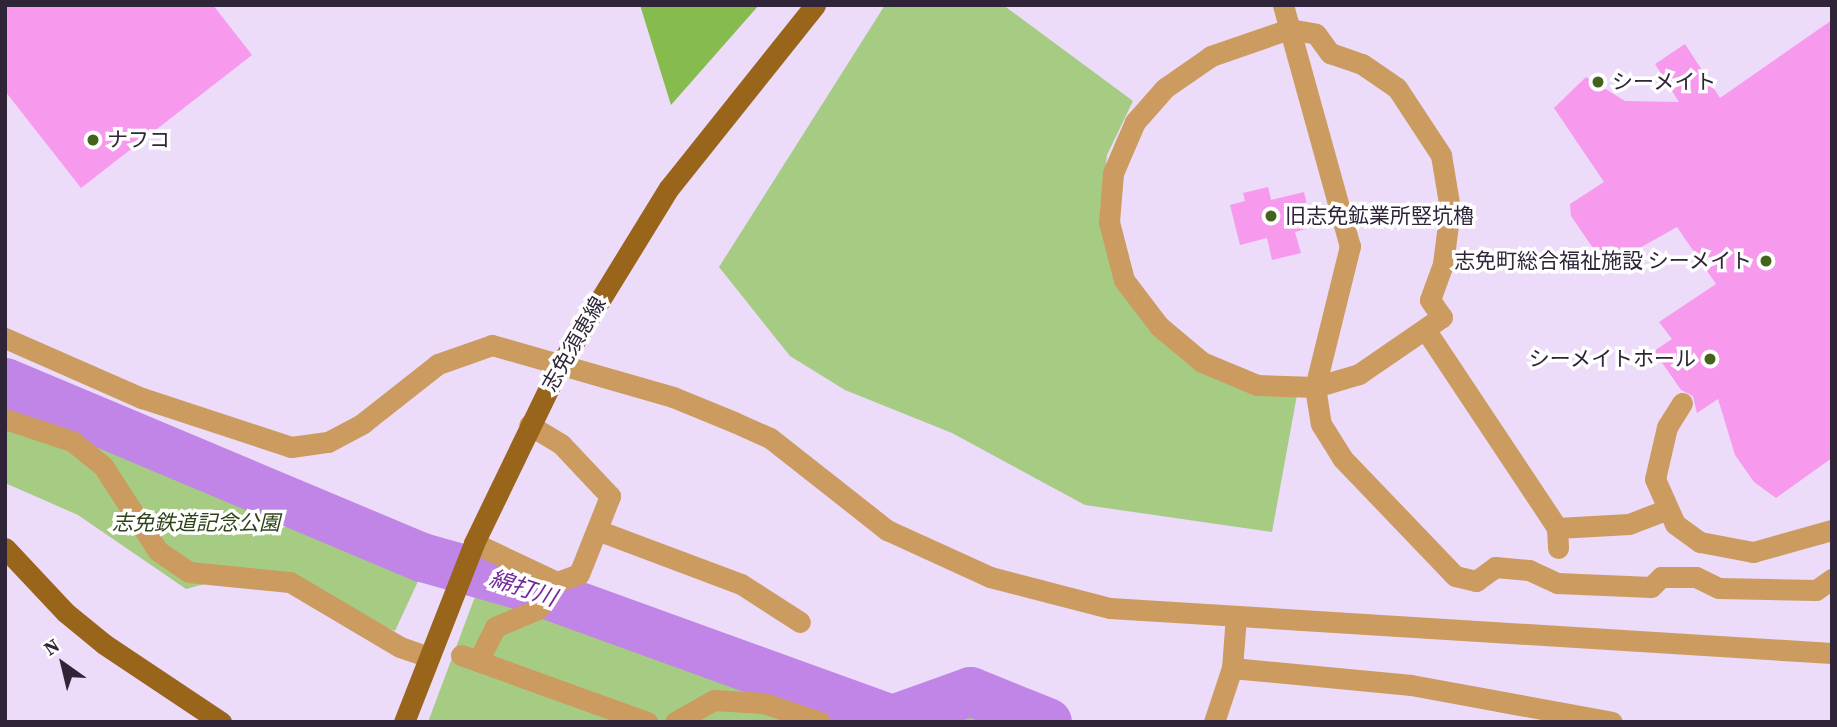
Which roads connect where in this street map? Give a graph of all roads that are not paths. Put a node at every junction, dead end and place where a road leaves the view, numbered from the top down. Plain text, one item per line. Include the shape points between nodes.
1 (815, 5) edge
2 (1283, 5) edge
3 (1289, 29) junction
4 (1425, 329) junction
5 (5, 338) edge
6 (560, 365) junction
7 (1315, 387) junction
8 (1682, 404) dead end
9 (5, 419) edge
10 (529, 425) junction
11 (1666, 510) junction
12 (597, 530) junction
13 (1832, 530) edge
14 (474, 543) junction
15 (5, 548) edge
16 (1832, 579) edge
17 (556, 582) junction
18 (1236, 616) junction
19 (800, 622) dead end
20 (1832, 653) edge
21 (429, 657) junction
22 (1232, 668) junction
23 (221, 722) edge
24 (404, 722) edge
25 (647, 722) edge
26 (675, 722) edge
27 (820, 722) edge
28 (1214, 722) edge
29 (1612, 722) edge

1 - 6 main road, 志免須恵線 via 669,188
2 - 3 street
3 - 4 street via 1316,34 1330,52 1362,64 1397,88 1441,155 1450,209 1443,264 1430,300 1442,317
3 - 7 street via 1350,246
3 - 7 street via 1211,56 1165,88 1135,122 1113,173 1109,222 1124,280 1159,326 1202,362 1257,385
4 - 7 street via 1359,374
4 - 11 street via 1557,538 1629,524
5 - 6 street via 142,398 291,447 328,442 363,423 438,364 457,355 492,345
6 - 10 main road, 志免須恵線
6 - 18 street via 673,397 770,438 887,530 990,577 1110,608
7 - 16 street via 1321,424 1342,458 1455,576 1476,581 1495,566 1529,570 1557,583 1651,587 1661,577 1673,577 1696,578 1719,588 1816,590
8 - 11 street via 1657,457 1655,479
9 - 21 street via 72,442 103,466 158,551 189,572 290,582 400,647
10 - 12 street via 561,444 610,496
10 - 14 main road, 志免須恵線
11 - 13 street via 1700,542 1726,550 1753,552
12 - 17 street via 579,574
12 - 19 street via 741,584
14 - 17 street
14 - 21 main road, 志免須恵線
15 - 23 main road via 94,636
17 - 25 street via 538,609 495,627 469,658
18 - 20 street
18 - 22 street
21 - 24 main road, 志免須恵線
22 - 28 street
22 - 29 street via 1411,685
26 - 27 street via 713,700 763,703

